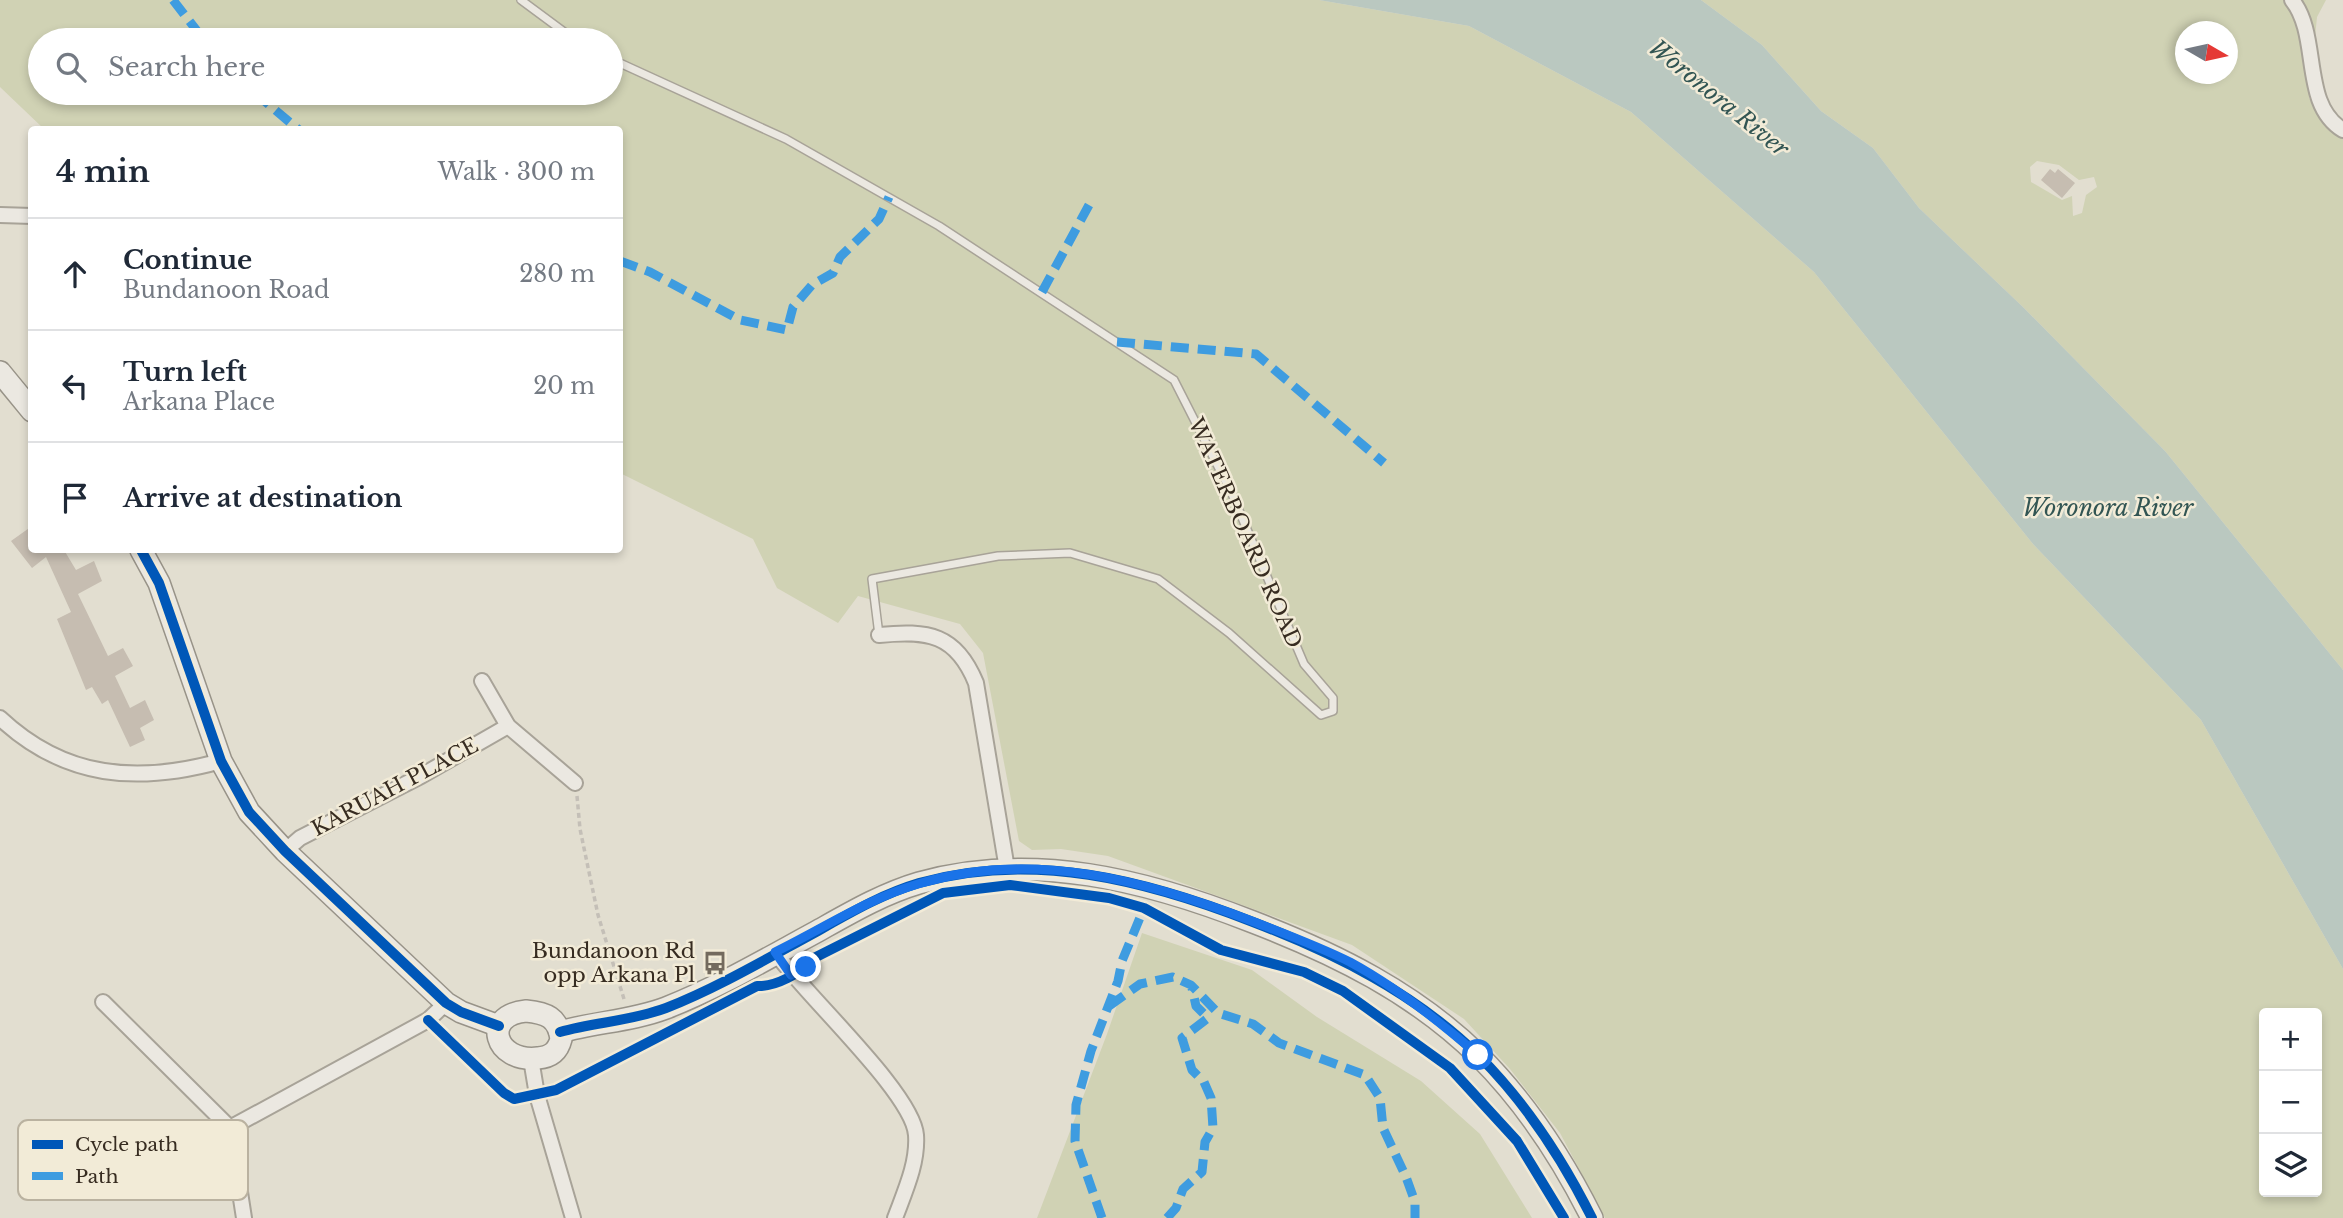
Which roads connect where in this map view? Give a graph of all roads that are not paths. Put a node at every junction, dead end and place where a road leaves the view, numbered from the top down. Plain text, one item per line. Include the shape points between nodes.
1 (521, 0) edge
2 (2292, 0) edge
3 (559, 28) edge
4 (623, 64) edge
5 (2343, 130) edge
6 (0, 215) edge
7 (28, 216) edge
8 (0, 372) edge
9 (28, 406) edge
10 (143, 553) edge
11 (879, 635) joint
12 (482, 681) dead end
13 (1, 720) edge
14 (508, 726) junction
15 (221, 761) junction
16 (575, 783) road end
17 (285, 851) junction
18 (1007, 869) junction
19 (775, 952) junction
20 (103, 1002) dead end
21 (446, 1003) junction
22 (499, 1026) junction
23 (561, 1032) junction
24 (531, 1059) junction
25 (222, 1120) edge
26 (245, 1120) edge
27 (241, 1200) edge
28 (244, 1218) edge
29 (573, 1218) edge
30 (895, 1218) edge
31 (1592, 1218) edge

1 - 3 lane
2 - 5 street via 2303,13 2317,92 2332,123
4 - 11 lane, WATERBOARD ROAD via 786,139 939,226 1174,380 1232,494 1304,664 1335,704 1328,715 1321,715 1229,633 1158,579 1070,553 998,556 872,579
6 - 7 street
8 - 9 street
10 - 15 street via 159,583
11 - 18 street via 929,633 967,660 976,683
12 - 14 street
13 - 15 street via 42,751 90,771 174,771
14 - 16 street
14 - 17 street, KARUAH PLACE via 300,838
15 - 17 street via 249,812
17 - 21 street
18 - 19 street via 947,876 891,892
18 - 31 street via 1090,874 1160,889 1350,962 1418,1007 1478,1055 1551,1143
19 - 23 street via 667,1008
19 - 30 street via 890,1084 911,1117 916,1149
20 - 25 street
21 - 22 street
21 - 26 street via 428,1020
22 - 23 street via 507,1015 526,1011 550,1016
22 - 24 street via 500,1045 508,1054
23 - 24 street via 554,1053
24 - 29 street
27 - 28 street

